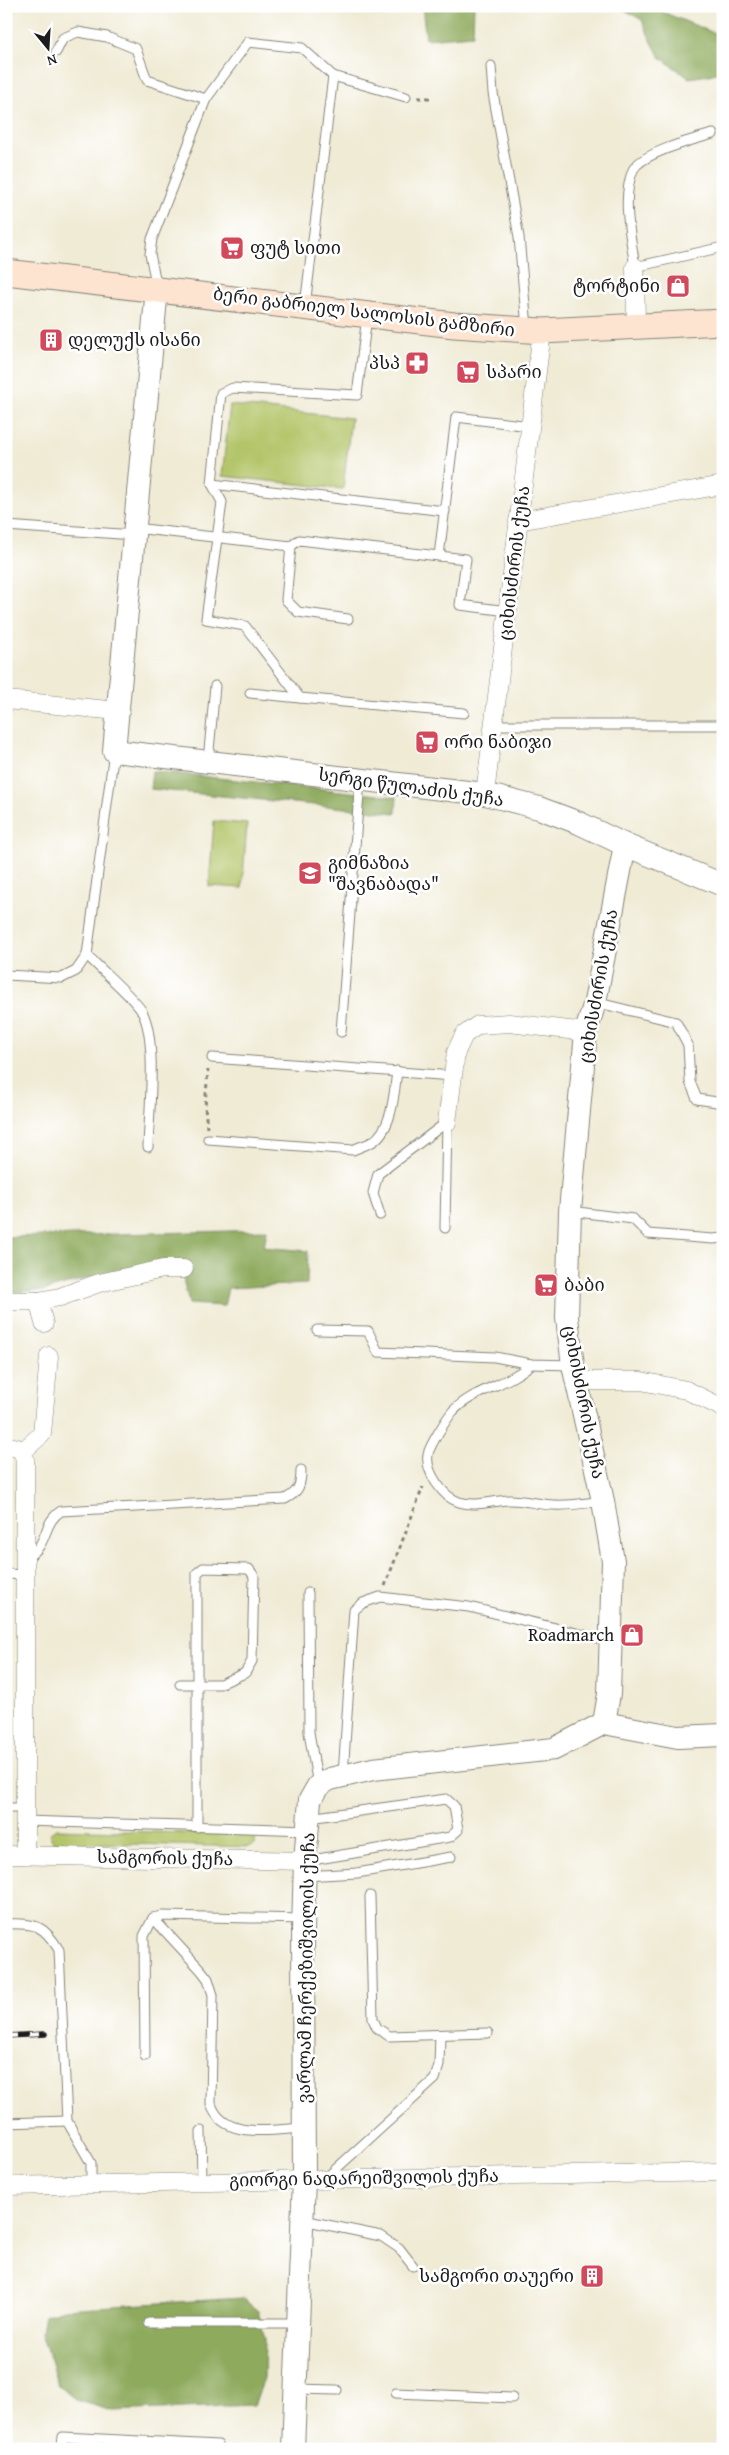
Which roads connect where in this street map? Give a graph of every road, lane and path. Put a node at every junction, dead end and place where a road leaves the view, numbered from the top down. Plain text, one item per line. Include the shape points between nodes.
1 (56, 52) dead end
2 (491, 66) dead end
3 (333, 76) junction
4 (406, 97) dead end
5 (206, 99) junction
6 (713, 134) dead end
7 (723, 247) edge
8 (635, 267) junction
9 (6, 272) edge
10 (157, 288) junction
11 (306, 306) junction
12 (368, 314) junction
13 (723, 322) edge
14 (636, 326) junction
15 (535, 331) junction
16 (530, 426) junction
17 (212, 484) junction
18 (723, 485) edge
19 (444, 510) junction
20 (518, 521) junction
21 (6, 526) edge
22 (134, 532) junction
23 (217, 538) junction
24 (291, 546) junction
25 (439, 556) junction
26 (508, 610) junction
27 (348, 619) dead end
28 (215, 686) dead end
29 (250, 693) dead end
30 (300, 698) junction
31 (6, 700) edge
32 (118, 711) junction
33 (464, 713) dead end
34 (496, 724) junction
35 (723, 725) edge
36 (114, 751) junction
37 (208, 762) junction
38 (360, 779) junction
39 (485, 794) junction
40 (625, 844) junction
41 (723, 885) edge
42 (87, 955) junction
43 (6, 975) edge
44 (595, 1002) junction
45 (340, 1032) dead end
46 (586, 1032) junction
47 (212, 1058) joint
48 (397, 1071) junction
49 (453, 1076) junction
50 (723, 1103) edge
51 (447, 1122) junction
52 (208, 1139) joint
53 (148, 1147) dead end
54 (570, 1211) junction
55 (380, 1215) dead end
56 (445, 1228) dead end
57 (723, 1238) edge
58 (184, 1269) dead end
59 (6, 1301) edge
60 (38, 1301) junction
61 (44, 1324) dead end
62 (317, 1330) dead end
63 (49, 1356) dead end
64 (531, 1364) junction
65 (576, 1373) junction
66 (723, 1408) edge
67 (6, 1446) edge
68 (23, 1451) junction
69 (301, 1470) dead end
70 (430, 1470) junction
71 (603, 1501) junction
72 (26, 1566) junction
73 (6, 1574) edge
74 (308, 1593) dead end
75 (380, 1597) junction
76 (611, 1641) junction
77 (180, 1684) dead end
78 (197, 1685) junction
79 (604, 1723) junction
80 (723, 1735) edge
81 (343, 1776) junction
82 (318, 1786) junction
83 (6, 1808) edge
84 (25, 1815) junction
85 (308, 1824) junction
86 (197, 1826) junction
87 (6, 1855) edge
88 (25, 1855) junction
89 (451, 1858) dead end
90 (305, 1868) junction
91 (370, 1896) dead end
92 (153, 1918) junction
93 (304, 1919) junction
94 (6, 1924) edge
95 (488, 2033) dead end
96 (440, 2035) junction
97 (145, 2056) dead end
98 (67, 2121) junction
99 (6, 2123) edge
100 (304, 2128) junction
101 (201, 2131) dead end
102 (723, 2172) edge
103 (315, 2179) junction
104 (202, 2181) junction
105 (91, 2182) junction
106 (6, 2186) edge
107 (302, 2220) junction
108 (413, 2266) dead end
109 (149, 2323) dead end
110 (298, 2323) junction
111 (295, 2388) junction
112 (337, 2390) dead end
113 (396, 2393) dead end
114 (512, 2398) dead end
115 (61, 2449) edge
116 (221, 2449) edge
117 (293, 2449) edge

1 - 5 lane via 63,38 78,32 107,37 136,49 146,80
2 - 15 lane
3 - 4 lane
3 - 5 lane via 302,48 248,42
3 - 11 lane
5 - 10 lane via 152,238 150,254
6 - 8 lane via 650,156 633,169 628,195
7 - 8 lane
8 - 14 street
9 - 10 main road, ბერი გაბრიელ სალოსის გამზირი
10 - 11 main road, ბერი გაბრიელ სალოსის გამზირი
10 - 22 street
11 - 12 main road, ბერი გაბრიელ სალოსის გამზირი
12 - 15 main road, ბერი გაბრიელ სალოსის გამზირი
12 - 17 lane via 357,395 233,388 221,393
13 - 14 main road, ბერი გაბრიელ სალოსის გამზირი
14 - 15 main road, ბერი გაბრიელ სალოსის გამზირი
15 - 16 street, ციხისძირის ქუჩა
16 - 19 lane via 456,417
16 - 20 street, ციხისძირის ქუჩა
17 - 19 lane
17 - 23 lane via 222,502
18 - 20 street
19 - 25 lane
20 - 26 street, ციხისძირის ქუჩა
21 - 22 lane
22 - 23 lane
22 - 32 street
23 - 24 lane
23 - 30 lane via 206,619 245,626
24 - 25 lane via 299,540
24 - 27 lane via 286,600 298,612
25 - 26 lane via 466,560 460,605
26 - 34 street, ციხისძირის ქუჩა
28 - 37 lane
29 - 30 lane
30 - 33 lane
31 - 32 street
32 - 36 street
34 - 35 lane
34 - 39 street, ციხისძირის ქუჩა
36 - 37 street, სერგი წულაძის ქუჩა
36 - 42 lane
37 - 38 street, სერგი წულაძის ქუჩა
38 - 39 street, სერგი წულაძის ქუჩა
38 - 45 lane
39 - 40 street, სერგი წულაძის ქუჩა via 539,808
40 - 41 street, სერგი წულაძის ქუჩა
40 - 44 street, ციხისძირის ქუჩა
42 - 43 lane via 76,971 62,978
42 - 53 lane via 140,1010 148,1026
44 - 46 street, ციხისძირის ქუჩა
44 - 50 lane via 676,1022 688,1044 690,1082 697,1099
46 - 49 street via 510,1023 478,1024 464,1035 456,1052
46 - 54 street, ციხისძირის ქუჩა
47 - 48 lane
47 - 52 path via 207,1073 205,1107
48 - 49 lane
48 - 52 lane via 392,1108 385,1125 374,1141 353,1150
49 - 51 street
51 - 55 lane via 378,1174 373,1193
51 - 56 lane
54 - 57 lane via 633,1219 648,1234
54 - 65 street, ციხისძირის ქუჩა via 567,1318
58 - 60 street via 163,1269 99,1283
59 - 60 street
60 - 61 street
62 - 64 lane via 368,1331 378,1352 495,1357
63 - 68 street via 42,1434
64 - 65 lane
64 - 70 lane via 519,1375 479,1394 453,1412 431,1447 428,1455
65 - 66 street via 686,1390
65 - 71 street, ციხისძირის ქუჩა
67 - 68 street
68 - 72 street
69 - 72 lane via 301,1483 296,1494 285,1499 60,1511 50,1521 39,1549
70 - 71 lane via 442,1491 459,1502 482,1504 510,1500 555,1506
70 - 75 path
71 - 76 street, ციხისძირის ქუჩა via 612,1561
72 - 73 lane
72 - 84 street
74 - 82 lane via 309,1732
75 - 76 lane via 469,1607
75 - 81 lane via 362,1603 354,1610
76 - 79 street, ციხისძირის ქუჩა via 609,1694
77 - 78 lane
78 - 78 lane via 197,1573 203,1568 249,1569 254,1576 252,1661 245,1673 233,1680
78 - 86 lane
79 - 80 street via 678,1737
79 - 81 street via 554,1749 374,1768
81 - 82 street
82 - 85 street, ვარლამ ჩერქეზიშვილის ქუჩა via 310,1800
83 - 84 lane
84 - 86 lane
84 - 88 street
85 - 86 lane
85 - 90 street, ვარლამ ჩერქეზიშვილის ქუჩა
85 - 90 lane via 446,1799 454,1806 458,1830 450,1837
87 - 88 street, სამგორის ქუჩა
88 - 90 street, სამგორის ქუჩა
89 - 90 lane via 357,1873
90 - 93 street, ვარლამ ჩერქეზიშვილის ქუჩა
91 - 96 lane via 373,2019 377,2028 389,2036
92 - 93 lane
92 - 97 lane via 144,1936
92 - 100 lane via 208,1979 213,1995 211,2104 215,2115 239,2130
93 - 100 street, ვარლამ ჩერქეზიშვილის ქუჩა
94 - 98 lane via 25,1923 48,1931 60,1950
95 - 96 lane
96 - 103 lane via 435,2079
98 - 99 lane
98 - 105 lane via 91,2162
100 - 103 street, ვარლამ ჩერქეზიშვილის ქუჩა
101 - 104 lane
102 - 103 street, გიორგი ნადარეიშვილის ქუჩა
103 - 104 street, გიორგი ნადარეიშვილის ქუჩა
103 - 107 street, ვარლამ ჩერქეზიშვილის ქუჩა
104 - 105 street, გიორგი ნადარეიშვილის ქუჩა
105 - 106 street, გიორგი ნადარეიშვილის ქუჩა
107 - 108 lane via 381,2236 399,2248
107 - 110 street, ვარლამ ჩერქეზიშვილის ქუჩა
109 - 110 lane
110 - 111 street, ვარლამ ჩერქეზიშვილის ქუჩა
111 - 112 lane
111 - 117 street, ვარლამ ჩერქეზიშვილის ქუჩა
113 - 114 lane
115 - 116 lane via 63,2437 218,2445

